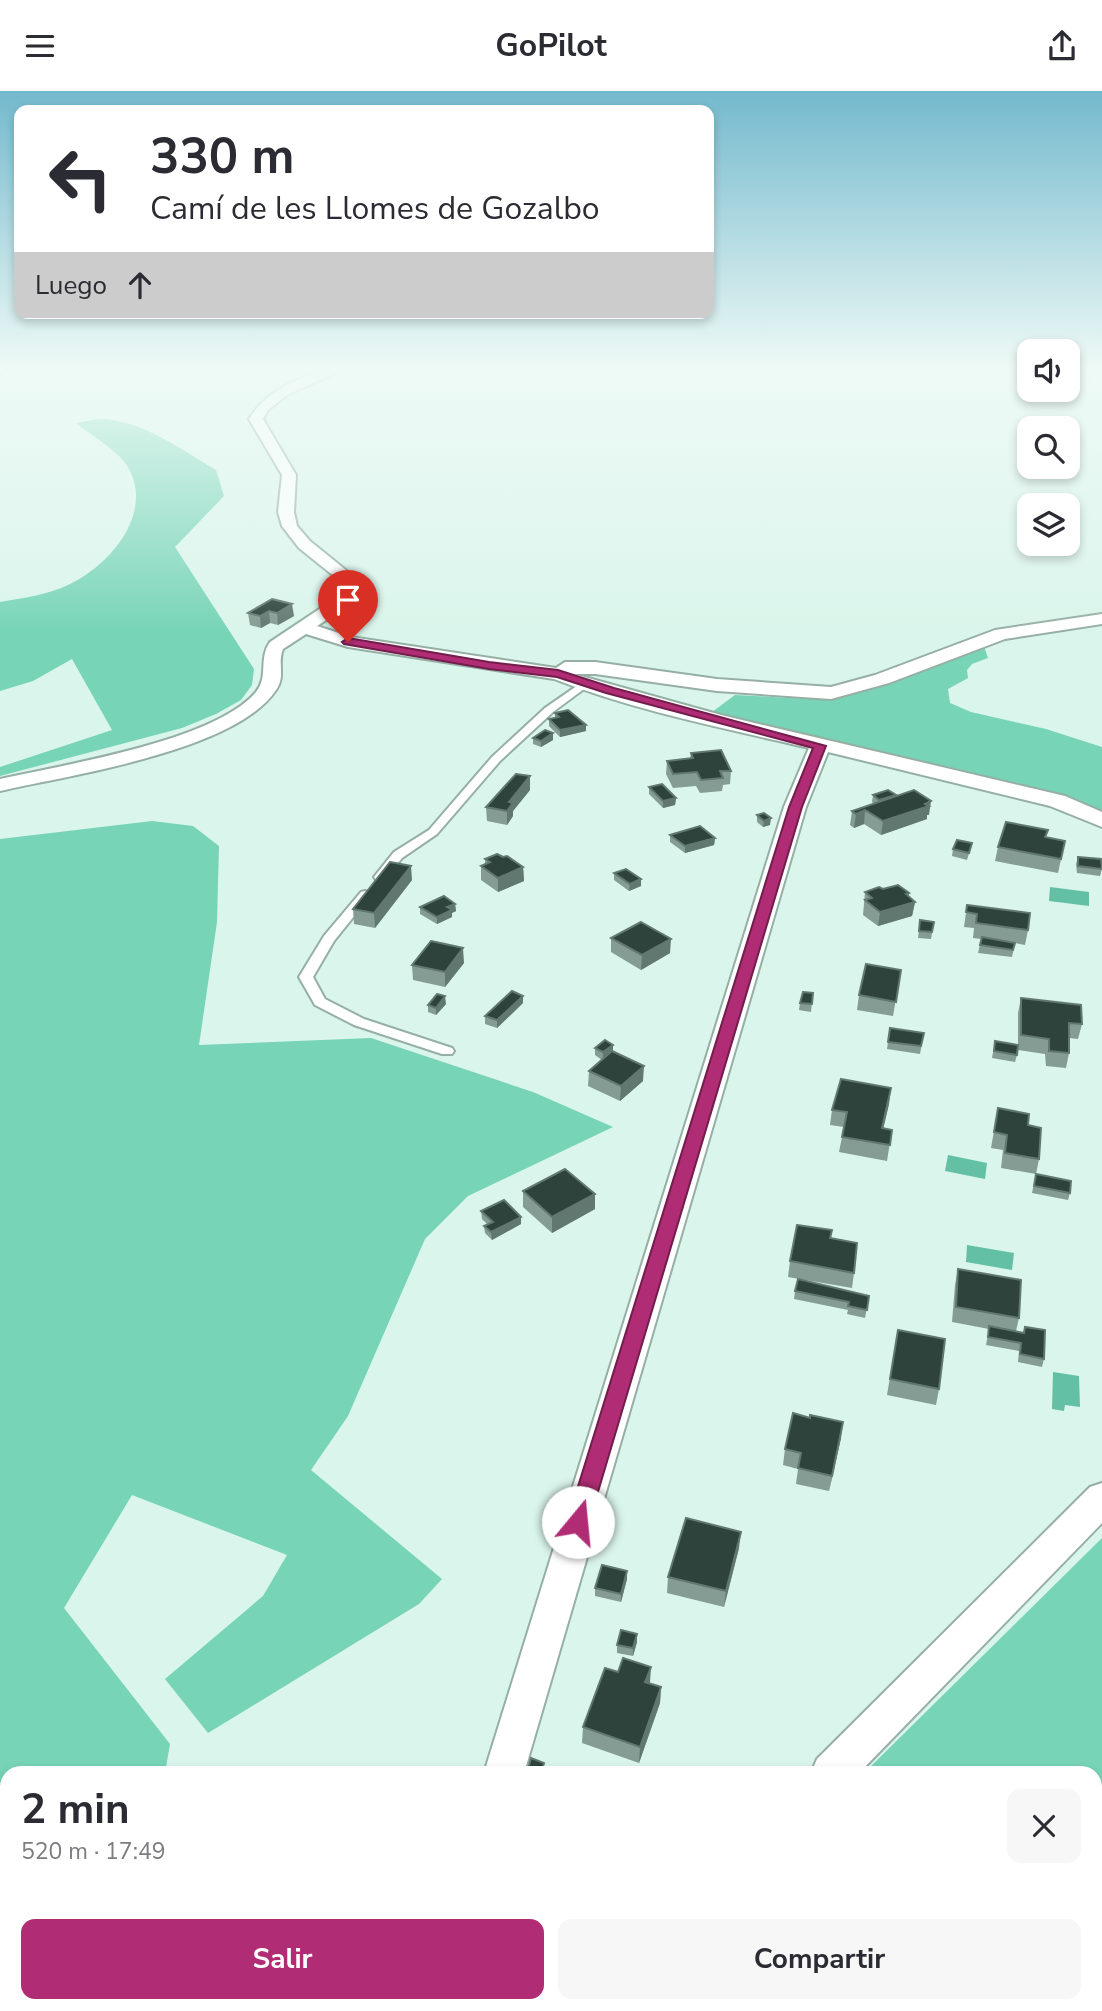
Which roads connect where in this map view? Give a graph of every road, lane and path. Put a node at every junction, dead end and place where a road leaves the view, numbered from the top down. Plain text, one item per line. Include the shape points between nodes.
1 (276, 456) edge
2 (1102, 619) edge
3 (304, 628) junction
4 (546, 671) junction
5 (584, 684) junction
6 (820, 746) junction
7 (0, 785) edge
8 (1102, 820) edge
9 (447, 1051) dead end
10 (1102, 1497) edge
11 (506, 1766) edge
12 (838, 1766) edge

1 - 3 street via 289,476 285,514 290,530 356,589 350,599
2 - 4 street via 1000,634 894,675 831,693 718,685 583,667
3 - 4 street via 348,642
3 - 7 street via 276,646 270,658 273,677 257,702 212,729
4 - 5 street
5 - 6 street
5 - 9 lane via 496,759 433,832 398,855 329,939 306,977 320,1003 359,1022
6 - 8 street via 1057,801
6 - 11 street via 795,807
10 - 12 street

